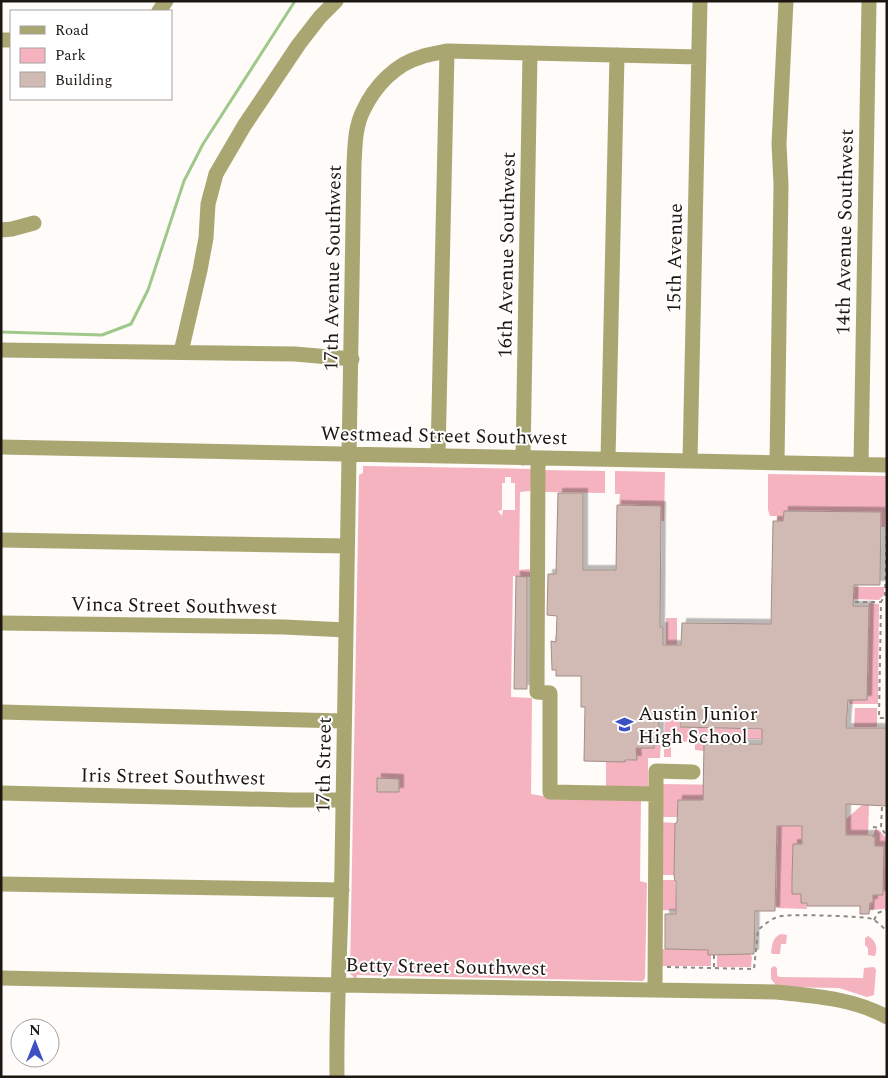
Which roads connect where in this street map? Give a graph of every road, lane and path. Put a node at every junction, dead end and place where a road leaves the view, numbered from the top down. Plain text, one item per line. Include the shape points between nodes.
1 (336, 1) edge
2 (700, 1) edge
3 (786, 1) edge
4 (869, 1) edge
5 (447, 51) junction
6 (530, 53) junction
7 (616, 55) junction
8 (699, 57) junction
9 (34, 223) dead end
10 (1, 230) edge
11 (1, 350) edge
12 (181, 352) junction
13 (352, 359) junction
14 (1, 447) edge
15 (350, 454) junction
16 (438, 456) junction
17 (531, 458) junction
18 (608, 459) junction
19 (690, 461) junction
20 (777, 462) junction
21 (861, 464) junction
22 (887, 465) edge
23 (887, 520) edge
24 (1, 540) edge
25 (347, 546) junction
26 (855, 602) dead end
27 (881, 602) junction
28 (1, 623) edge
29 (346, 630) junction
30 (1, 712) edge
31 (887, 718) edge
32 (344, 721) junction
33 (693, 772) dead end
34 (1, 793) edge
35 (656, 794) junction
36 (343, 800) junction
37 (882, 808) dead end
38 (873, 827) dead end
39 (881, 828) junction
40 (887, 836) edge
41 (1, 884) edge
42 (342, 890) junction
43 (887, 909) edge
44 (874, 920) junction
45 (887, 932) edge
46 (714, 955) dead end
47 (655, 967) junction
48 (714, 968) junction
49 (1, 978) edge
50 (339, 986) junction
51 (655, 990) junction
52 (887, 1017) edge
53 (337, 1077) edge

1 - 12 street via 299,44 216,174 208,204 200,270
2 - 8 street, 15th Avenue
3 - 20 street via 779,144
4 - 21 street, 14th Avenue Southwest
5 - 6 street, 17th Avenue Southwest
5 - 13 street, 17th Avenue Southwest via 407,62 377,88 363,111 356,137 354,164
5 - 16 street
6 - 7 street, 17th Avenue Southwest
6 - 17 street, 16th Avenue Southwest
7 - 8 street, 17th Avenue Southwest
7 - 18 street
8 - 19 street, 15th Avenue
9 - 10 street
11 - 12 street
12 - 13 street via 295,354
13 - 15 street, 17th Avenue Southwest
14 - 15 street, Westmead Street Southwest
15 - 16 street, Westmead Street Southwest
15 - 25 street, 17th Street
16 - 17 street, Westmead Street Southwest
17 - 18 street, Westmead Street Southwest
17 - 35 street, 16th Avenue Southwest via 537,692 550,693 550,792
18 - 19 street, Westmead Street Southwest
19 - 20 street, Westmead Street Southwest
20 - 21 street, Westmead Street Southwest
21 - 22 street, Westmead Street Southwest
23 - 27 path via 885,595
24 - 25 street
25 - 29 street, 17th Street
26 - 27 path
27 - 31 path via 879,718
28 - 29 street, Vinca Street Southwest
29 - 32 street, 17th Street
30 - 32 street
32 - 36 street, 17th Street
33 - 35 street via 656,772
34 - 36 street, Iris Street Southwest
35 - 47 street
36 - 42 street, 17th Street
37 - 39 path
38 - 39 path
39 - 40 path
41 - 42 street
42 - 50 street, 17th Street
43 - 44 path via 878,913
44 - 45 path
44 - 48 path via 781,916 758,930 754,969
46 - 48 path
47 - 48 path
47 - 51 street
49 - 50 street, Betty Street Southwest
50 - 51 street, Betty Street Southwest
50 - 53 street, 17th Street
51 - 52 street, Betty Street Southwest via 769,992 830,998

